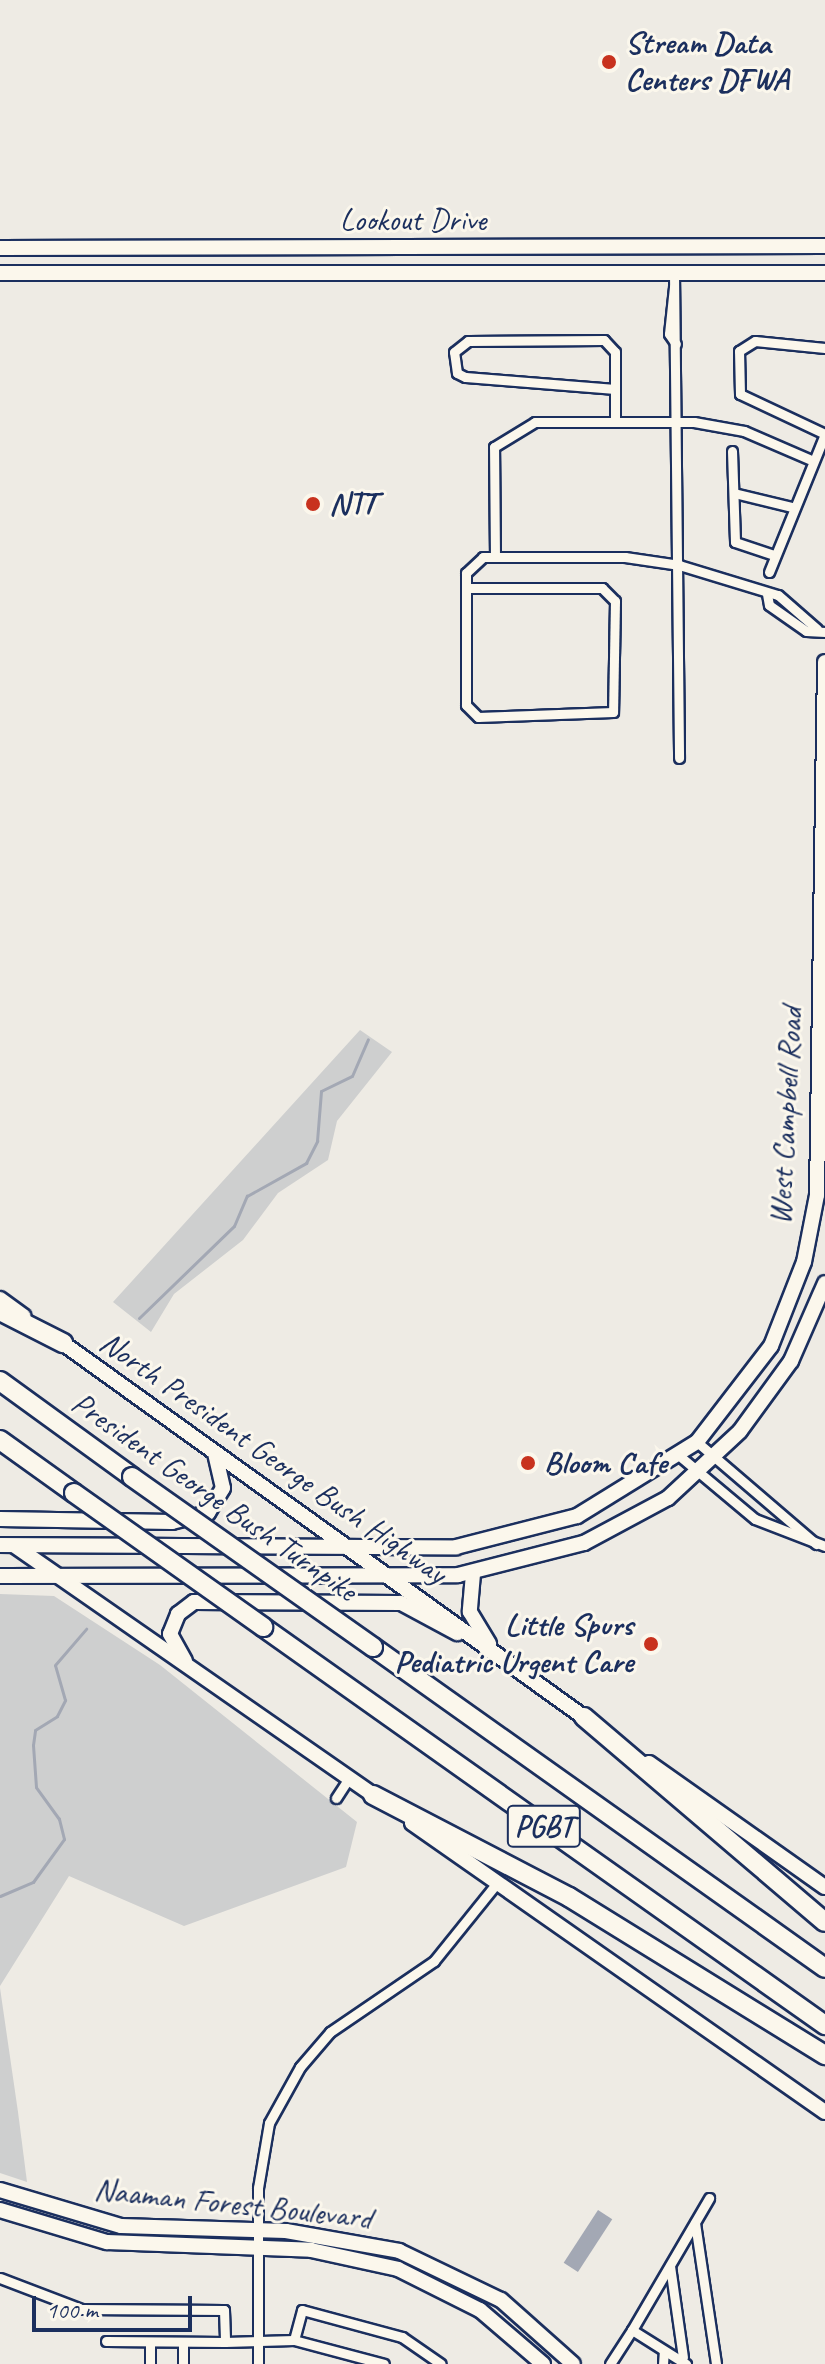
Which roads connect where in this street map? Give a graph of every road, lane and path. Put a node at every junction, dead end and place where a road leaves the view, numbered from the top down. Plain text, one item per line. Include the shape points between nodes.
1 (825, 246) edge
2 (674, 247) junction
3 (0, 248) edge
4 (431, 248) junction
5 (0, 273) edge
6 (430, 273) junction
7 (825, 273) edge
8 (674, 280) junction
9 (825, 348) edge
10 (615, 389) junction
11 (615, 419) junction
12 (677, 420) junction
13 (732, 451) dead end
14 (809, 459) junction
15 (734, 493) junction
16 (792, 507) junction
17 (774, 555) junction
18 (495, 557) junction
19 (679, 565) junction
20 (769, 572) dead end
21 (466, 588) junction
22 (767, 594) junction
23 (802, 612) junction
24 (794, 623) junction
25 (821, 630) edge
26 (825, 662) edge
27 (679, 758) dead end
28 (825, 1283) edge
29 (0, 1299) edge
30 (0, 1311) edge
31 (63, 1343) junction
32 (0, 1381) edge
33 (0, 1440) edge
34 (697, 1442) junction
35 (215, 1452) junction
36 (682, 1458) junction
37 (711, 1461) junction
38 (698, 1476) junction
39 (0, 1519) edge
40 (0, 1536) edge
41 (7, 1545) edge
42 (820, 1545) edge
43 (352, 1549) junction
44 (473, 1574) junction
45 (0, 1576) edge
46 (59, 1576) junction
47 (392, 1576) junction
48 (493, 1651) junction
49 (190, 1669) junction
50 (584, 1717) junction
51 (349, 1778) junction
52 (373, 1795) junction
53 (336, 1798) dead end
54 (497, 1883) junction
55 (825, 1887) edge
56 (825, 1922) edge
57 (825, 1968) edge
58 (825, 2025) edge
59 (825, 2055) edge
60 (825, 2112) edge
61 (0, 2190) edge
62 (709, 2198) dead end
63 (0, 2210) edge
64 (695, 2223) junction
65 (259, 2231) junction
66 (259, 2249) junction
67 (670, 2266) junction
68 (0, 2278) edge
69 (632, 2330) junction
70 (294, 2340) junction
71 (106, 2341) dead end
72 (150, 2342) junction
73 (183, 2342) junction
74 (225, 2342) junction
75 (258, 2342) junction
76 (664, 2351) junction
77 (684, 2361) edge
78 (150, 2364) edge
79 (183, 2364) edge
80 (258, 2364) edge
81 (384, 2364) edge
82 (441, 2364) edge
83 (543, 2364) edge
84 (573, 2364) edge
85 (610, 2364) edge
86 (663, 2364) edge
87 (716, 2364) edge

1 - 2 main road, Lookout Drive
2 - 4 main road, Lookout Drive
2 - 8 main road
3 - 4 main road, Lookout Drive
4 - 6 main road
5 - 6 main road, Lookout Drive
6 - 8 main road, Lookout Drive
7 - 8 main road, Lookout Drive
8 - 12 street
9 - 14 street via 755,341 739,351 740,394 825,434
10 - 10 street via 615,352 604,340 468,341 454,352 457,373 465,377
10 - 11 street
11 - 12 street
11 - 18 street via 545,419 497,439
12 - 14 street via 744,431
12 - 19 street
13 - 15 street
14 - 16 street
15 - 16 street
15 - 17 street via 735,542
16 - 17 street
17 - 20 street
18 - 19 street
18 - 21 street via 471,563
19 - 22 street
19 - 27 street
21 - 21 street via 468,714 613,712 612,592
22 - 23 street
22 - 24 street via 769,605
23 - 24 street
23 - 25 street
24 - 25 street
26 - 34 main road, West Campbell Road via 817,1195 804,1262 771,1346
28 - 37 main road via 791,1361
29 - 31 main road, North President George Bush Highway
30 - 31 highway
31 - 35 main road, North President George Bush Highway
32 - 57 highway, President George Bush Turnpike / PGBT, bridge
33 - 58 highway, PGBT, bridge
34 - 36 main road, West Campbell Road
34 - 37 street
35 - 39 main road via 223,1488 208,1513 172,1522
35 - 43 main road, North President George Bush Highway
36 - 38 street
36 - 43 main road, West Campbell Road via 600,1506 497,1541
37 - 38 main road
37 - 42 street
38 - 42 street via 783,1536
38 - 44 main road via 602,1535
40 - 41 main road
41 - 43 main road, West Campbell Road
41 - 46 main road
43 - 47 main road, North President George Bush Highway
44 - 47 main road
44 - 48 main road via 470,1612
45 - 46 main road
46 - 47 main road
46 - 49 main road
47 - 48 main road, North President George Bush Highway
48 - 49 main road via 401,1603 194,1602 178,1614 170,1634
48 - 50 main road, North President George Bush Highway
49 - 51 main road
50 - 55 main road, North President George Bush Highway
50 - 56 highway
51 - 52 main road
51 - 53 street
52 - 54 main road
52 - 59 highway via 569,1897
54 - 60 main road
54 - 65 street via 434,1961 330,2032 300,2067 269,2123
61 - 65 main road, Naaman Forest Boulevard via 121,2226
62 - 64 street
63 - 66 main road, Naaman Forest Boulevard via 107,2242
64 - 67 street
64 - 87 street
65 - 66 street
65 - 84 main road, Naaman Forest Boulevard via 330,2236 450,2272 501,2300
66 - 75 street
66 - 83 main road, Naaman Forest Boulevard via 311,2250 398,2269 480,2310
67 - 69 street
67 - 77 street
68 - 74 street via 81,2309 224,2310
69 - 76 street
69 - 85 street
70 - 75 street
70 - 81 street
70 - 82 street via 302,2310 402,2337
71 - 72 street
72 - 73 street
72 - 78 street
73 - 74 street
73 - 79 street
74 - 75 street
75 - 80 street
76 - 77 street
76 - 86 street

